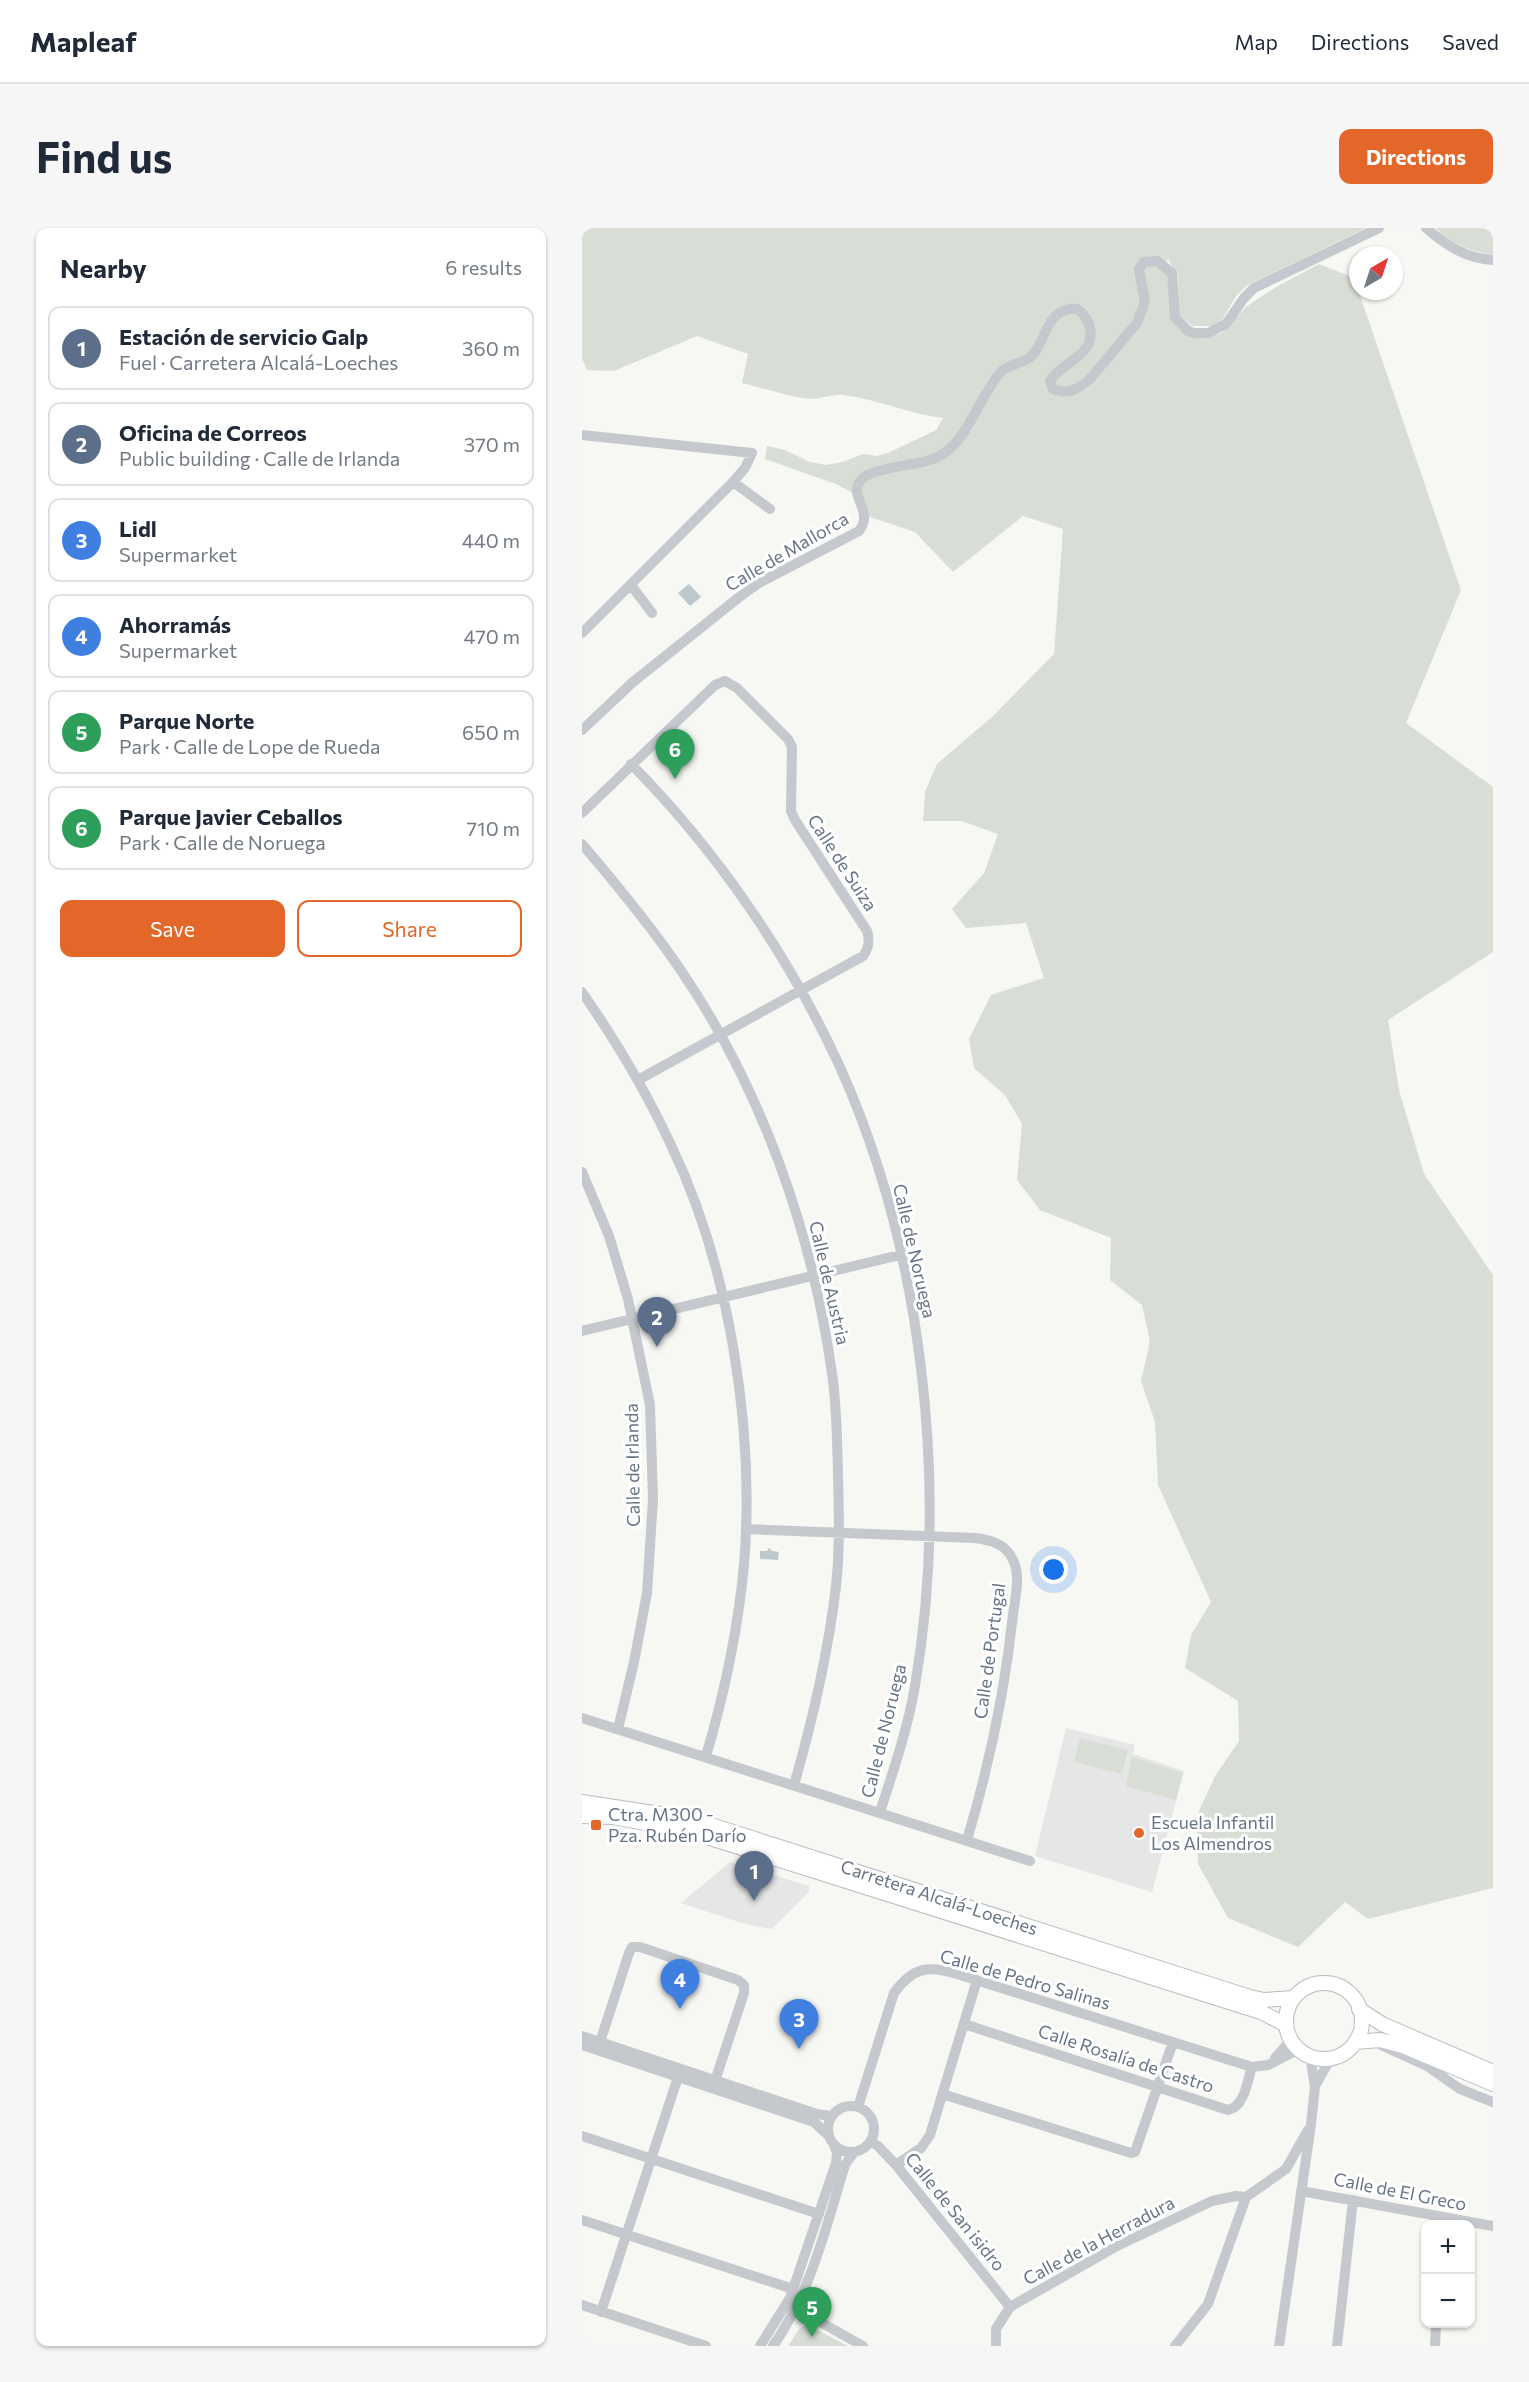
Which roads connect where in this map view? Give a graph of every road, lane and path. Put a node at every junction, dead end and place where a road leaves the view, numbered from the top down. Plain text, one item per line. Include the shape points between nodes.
1 (1379, 228) edge
2 (1426, 228) edge
3 (1493, 260) edge
4 (583, 438) edge
5 (733, 482) junction
6 (770, 509) dead end
7 (631, 585) junction
8 (652, 613) dead end
9 (582, 633) edge
10 (582, 730) edge
11 (631, 764) junction
12 (582, 813) edge
13 (582, 844) edge
14 (800, 991) junction
15 (582, 992) edge
16 (720, 1035) junction
17 (638, 1080) junction
18 (582, 1172) edge
19 (900, 1255) junction
20 (813, 1275) junction
21 (722, 1296) junction
22 (633, 1318) junction
23 (582, 1331) edge
24 (746, 1529) junction
25 (840, 1534) junction
26 (929, 1536) junction
27 (582, 1718) edge
28 (618, 1729) junction
29 (706, 1756) junction
30 (794, 1785) junction
31 (582, 1802) edge
32 (880, 1812) junction
33 (582, 1816) edge
34 (967, 1840) junction
35 (1030, 1862) dead end
36 (977, 1980) junction
37 (1294, 1998) junction
38 (1359, 2009) junction
39 (964, 2024) junction
40 (1286, 2025) junction
41 (582, 2036) edge
42 (1370, 2041) junction
43 (600, 2042) junction
44 (1173, 2042) junction
45 (1355, 2042) junction
46 (582, 2045) edge
47 (1300, 2048) junction
48 (1331, 2058) junction
49 (1252, 2067) junction
50 (1493, 2072) edge
51 (678, 2077) junction
52 (715, 2080) junction
53 (1493, 2084) edge
54 (1157, 2087) junction
55 (1315, 2087) junction
56 (942, 2094) junction
57 (1493, 2102) edge
58 (858, 2107) junction
59 (831, 2116) junction
60 (1311, 2124) junction
61 (582, 2136) edge
62 (831, 2140) junction
63 (871, 2142) junction
64 (854, 2152) junction
65 (651, 2159) junction
66 (896, 2165) junction
67 (1301, 2191) junction
68 (1246, 2197) junction
69 (1353, 2200) junction
70 (819, 2214) junction
71 (582, 2220) edge
72 (1440, 2220) edge
73 (1475, 2224) edge
74 (1493, 2226) edge
75 (626, 2235) junction
76 (793, 2289) junction
77 (582, 2305) edge
78 (791, 2306) junction
79 (1010, 2307) junction
80 (601, 2312) junction
81 (1436, 2328) edge
82 (706, 2346) edge
83 (760, 2346) edge
84 (773, 2346) edge
85 (863, 2346) edge
86 (996, 2346) edge
87 (1175, 2346) edge
88 (1279, 2346) edge
89 (1336, 2346) edge
90 (1435, 2346) edge

1 - 10 street, Calle de Mallorca via 1254,288 1231,320 1208,333 1194,333 1181,325 1174,312 1172,273 1157,261 1144,262 1139,269 1145,302 1134,328 1089,380 1067,392 1053,389 1050,381 1083,352 1090,328 1077,309 1063,312 1048,325 1030,358 1001,372 945,453 870,474 860,482 858,495 866,515 859,531 745,593 656,663
2 - 3 street via 1460,253
4 - 5 street via 752,453
5 - 6 street
5 - 7 street
7 - 8 street
7 - 9 street
11 - 12 street, Calle de Suiza
11 - 14 street, Calle de Noruega via 704,844
11 - 14 street, Calle de Suiza via 715,685 725,681 788,739 792,747 791,811 869,939 863,956
13 - 16 street, Calle de Austria via 682,972
14 - 16 street, Calle de Suiza
14 - 19 street, Calle de Noruega via 840,1066 860,1114
15 - 17 street
16 - 17 street, Calle de Suiza
16 - 20 street, Calle de Austria via 764,1120
17 - 21 street via 686,1181
18 - 22 street, Calle de Irlanda via 609,1236
19 - 20 street
19 - 26 street, Calle de Noruega via 920,1355 928,1449
20 - 21 street
20 - 25 street, Calle de Austria via 832,1374
21 - 22 street
21 - 24 street via 742,1411
22 - 23 street
22 - 28 street, Calle de Irlanda via 650,1405 653,1499 647,1593
24 - 25 street, Calle de Portugal
24 - 29 street via 729,1663
25 - 26 street, Calle de Portugal
25 - 30 street, Calle de Austria via 823,1672
26 - 32 street, Calle de Noruega via 915,1689
26 - 34 street, Calle de Portugal via 994,1542 1009,1552 1016,1569 1003,1694
27 - 28 street
28 - 29 street
29 - 30 street
30 - 32 street
31 - 37 main road, Carretera Alcalá-Loeches via 692,1819 1250,1997
32 - 34 street
33 - 40 main road, Carretera Alcalá-Loeches via 613,1817 688,1831 1261,2012
34 - 35 street
36 - 39 street
36 - 44 street, Calle de Pedro Salinas
36 - 58 street, Calle de Pedro Salinas via 926,1969 903,1982 894,1993
37 - 38 main road via 1310,1986 1330,1984 1348,1992
37 - 40 main road
38 - 45 main road via 1361,2026
38 - 50 main road via 1382,2024
39 - 54 street, Calle Rosalía de Castro
39 - 56 street
40 - 47 main road
41 - 43 street
42 - 45 main road
42 - 53 main road via 1403,2046
42 - 57 street via 1427,2066 1460,2089
43 - 52 street
43 - 52 street via 628,1953 632,1947 640,1947 744,1985
44 - 49 street, Calle de Pedro Salinas
44 - 54 street
45 - 48 main road
46 - 51 street
47 - 48 main road
47 - 49 street, Calle de Pedro Salinas via 1268,2065
47 - 55 street
48 - 55 street
49 - 54 street, Calle Rosalía de Castro via 1240,2102 1233,2109
51 - 62 street via 814,2122
51 - 65 street
52 - 59 street
54 - 56 street via 1135,2152 1131,2153
55 - 60 street
56 - 66 street via 927,2140 912,2156
58 - 59 street via 850,2105
58 - 63 street via 873,2121
59 - 62 street
60 - 67 street
60 - 68 street, Calle de la Herradura via 1286,2169
61 - 65 street
62 - 64 street via 838,2149
62 - 70 street via 837,2153 836,2163
63 - 64 street
63 - 66 street, Calle de San isidro
64 - 78 street via 845,2165 812,2272
65 - 70 street
65 - 75 street
66 - 79 street, Calle de San isidro
67 - 69 street, Calle de El Greco
67 - 88 street
68 - 79 street, Calle de la Herradura via 1212,2201 1117,2246
68 - 87 street via 1208,2304
69 - 72 street, Calle de El Greco
69 - 89 street
70 - 76 street
71 - 75 street
73 - 74 street, Calle de El Greco
75 - 76 street
75 - 80 street
76 - 78 street
77 - 80 street
78 - 83 street
78 - 84 street
78 - 85 street
79 - 86 street, Calle de la Herradura via 996,2329
80 - 82 street
81 - 90 street

